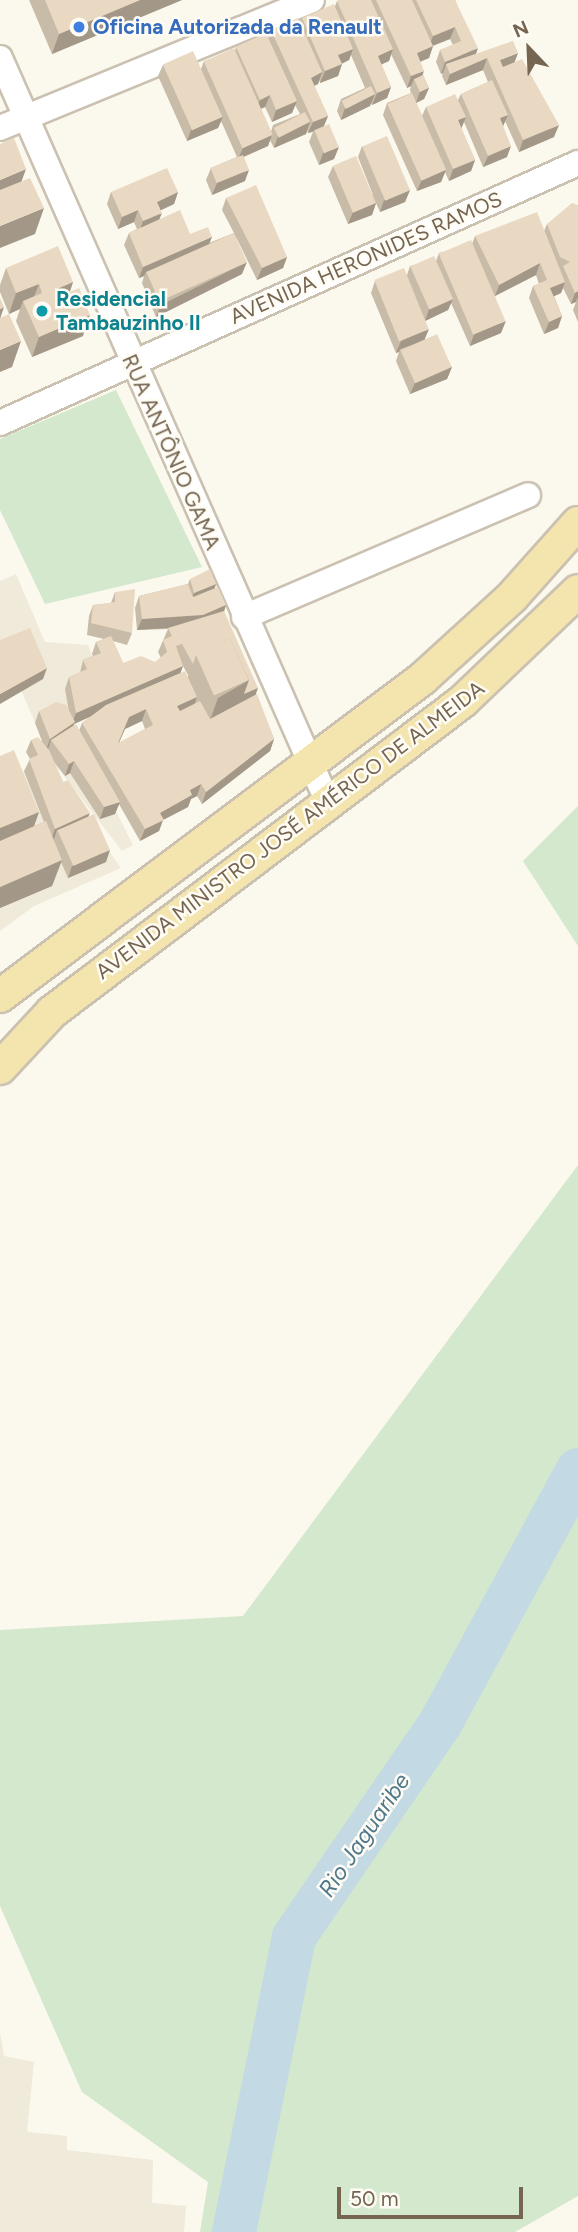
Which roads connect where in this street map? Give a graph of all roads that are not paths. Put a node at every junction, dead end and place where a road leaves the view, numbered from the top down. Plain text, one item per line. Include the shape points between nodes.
1 (312, 0) edge
2 (0, 58) edge
3 (25, 118) junction
4 (0, 128) edge
5 (578, 163) edge
6 (131, 364) junction
7 (0, 423) edge
8 (528, 495) dead end
9 (578, 523) edge
10 (578, 591) edge
11 (244, 617) junction
12 (309, 767) junction
13 (329, 806) junction
14 (0, 996) edge
15 (0, 1068) edge

1 - 3 street
2 - 3 street, RUA ANTÔNIO GAMA
3 - 4 street
3 - 6 street, RUA ANTÔNIO GAMA
5 - 6 street, AVENIDA HERONIDES RAMOS
6 - 7 street, AVENIDA HERONIDES RAMOS
6 - 11 street, RUA ANTÔNIO GAMA
8 - 11 street
9 - 12 main road, AVENIDA MINISTRO JOSÉ AMÉRICO DE ALMEIDA via 512,597 432,670
10 - 13 main road, AVENIDA MINISTRO JOSÉ AMÉRICO DE ALMEIDA via 523,650
11 - 12 street, RUA ANTÔNIO GAMA
12 - 13 street, RUA ANTÔNIO GAMA
12 - 14 main road, AVENIDA MINISTRO JOSÉ AMÉRICO DE ALMEIDA via 138,888
13 - 15 main road, AVENIDA MINISTRO JOSÉ AMÉRICO DE ALMEIDA via 52,1012

